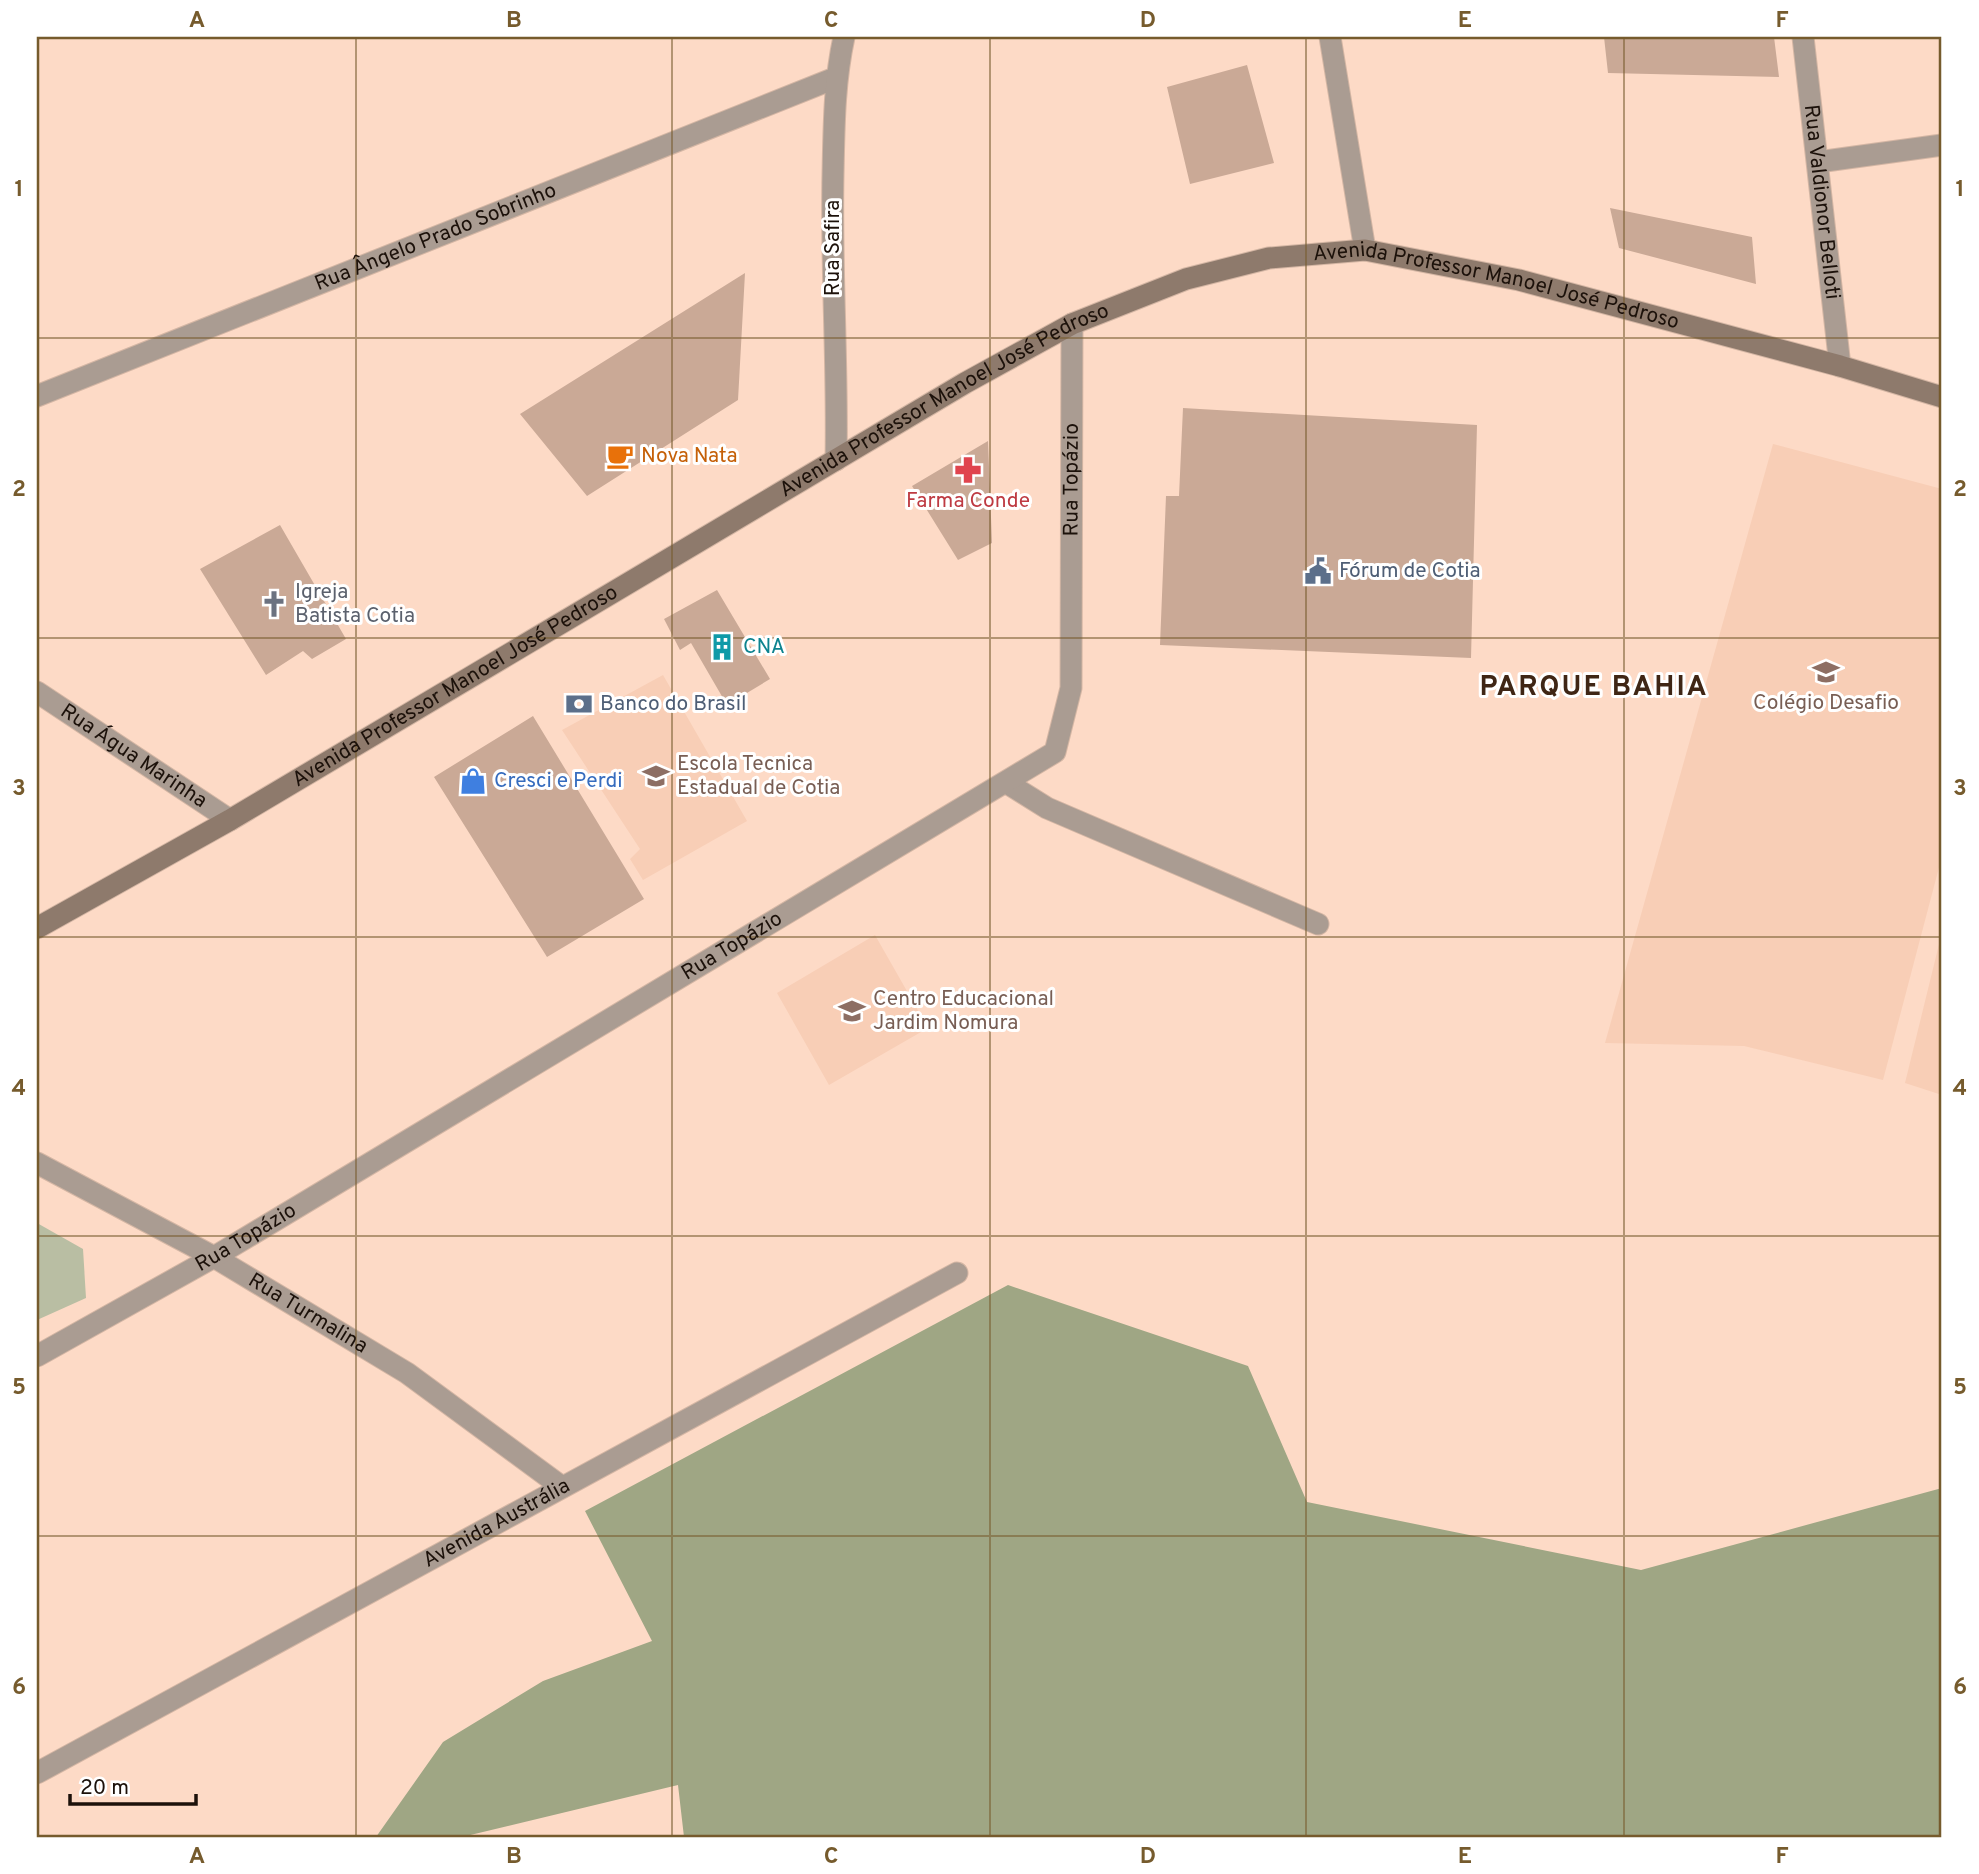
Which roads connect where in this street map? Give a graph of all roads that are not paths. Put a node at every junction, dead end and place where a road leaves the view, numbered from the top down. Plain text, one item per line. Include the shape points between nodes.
1 (845, 37) edge
2 (1330, 37) edge
3 (1803, 37) edge
4 (835, 78) junction
5 (1942, 145) edge
6 (1818, 162) junction
7 (1366, 250) junction
8 (1072, 324) junction
9 (1840, 366) junction
10 (37, 396) edge
11 (1942, 397) edge
12 (836, 460) junction
13 (37, 692) edge
14 (1007, 783) junction
15 (230, 820) junction
16 (1318, 924) dead end
17 (37, 928) edge
18 (37, 1163) edge
19 (214, 1257) junction
20 (957, 1273) dead end
21 (37, 1356) edge
22 (562, 1488) junction
23 (37, 1773) edge

1 - 4 street, Rua Safira
2 - 7 street
3 - 6 street, Rua Valdionor Belloti
4 - 10 street, Rua Ângelo Prado Sobrinho
4 - 12 street, Rua Safira
5 - 6 street
6 - 9 street, Rua Valdionor Belloti
7 - 8 main road, Avenida Professor Manoel José Pedroso via 1245,264 1186,279
7 - 9 main road, Avenida Professor Manoel José Pedroso via 1518,280
8 - 12 main road, Avenida Professor Manoel José Pedroso
8 - 14 street, Rua Topázio via 1071,688 1055,752
9 - 11 main road, Avenida Professor Manoel José Pedroso
12 - 15 main road, Avenida Professor Manoel José Pedroso
13 - 15 street, Rua Água Marinha
14 - 16 street via 1047,808
14 - 19 street, Rua Topázio
15 - 17 main road, Avenida Professor Manoel José Pedroso
18 - 19 street, Rua Turmalina
19 - 21 street, Rua Topázio
19 - 22 street, Rua Turmalina via 407,1373
20 - 22 street, Avenida Austrália
22 - 23 street, Avenida Austrália

